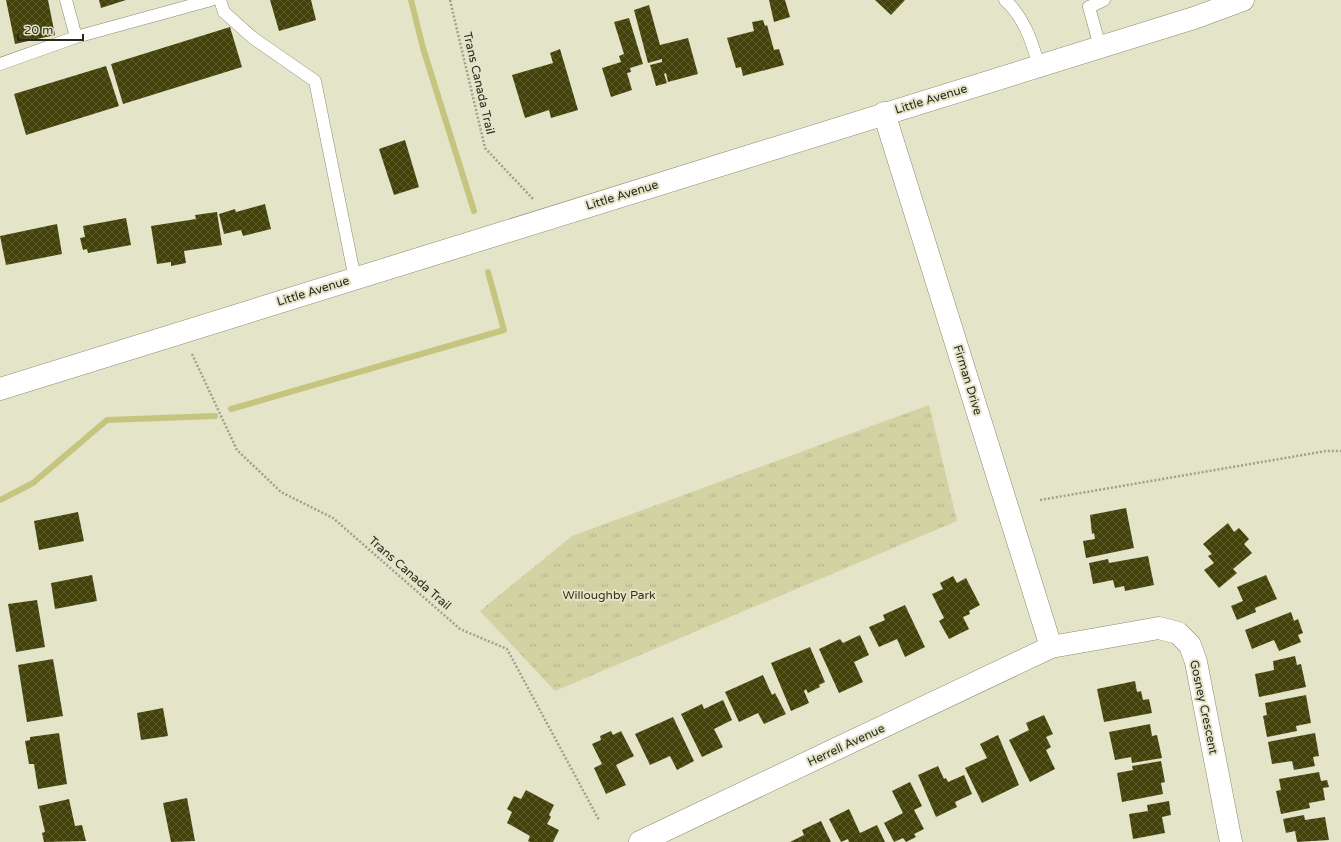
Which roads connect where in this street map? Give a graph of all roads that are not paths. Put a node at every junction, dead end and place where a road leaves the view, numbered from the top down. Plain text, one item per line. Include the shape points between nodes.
1 (66, 0) edge
2 (211, 0) edge
3 (220, 0) edge
4 (1005, 0) edge
5 (1104, 0) edge
6 (1243, 0) edge
7 (1085, 4) edge
8 (76, 37) junction
9 (1100, 47) junction
10 (0, 64) edge
11 (1040, 66) junction
12 (884, 113) junction
13 (355, 278) junction
14 (0, 389) edge
15 (1051, 647) junction
16 (640, 842) edge
17 (1231, 842) edge

1 - 8 lane
2 - 8 lane
3 - 13 lane via 224,12 253,38 315,81
4 - 11 lane via 1026,29
5 - 7 lane
6 - 9 street, Little Avenue
7 - 9 lane
8 - 10 lane
9 - 11 street, Little Avenue
11 - 12 street, Little Avenue
12 - 13 street, Little Avenue
12 - 15 street, Firman Drive
13 - 14 street, Little Avenue
15 - 16 street, Herrell Avenue
15 - 17 street, Gosney Crescent via 1159,628 1178,633 1190,645 1196,662

